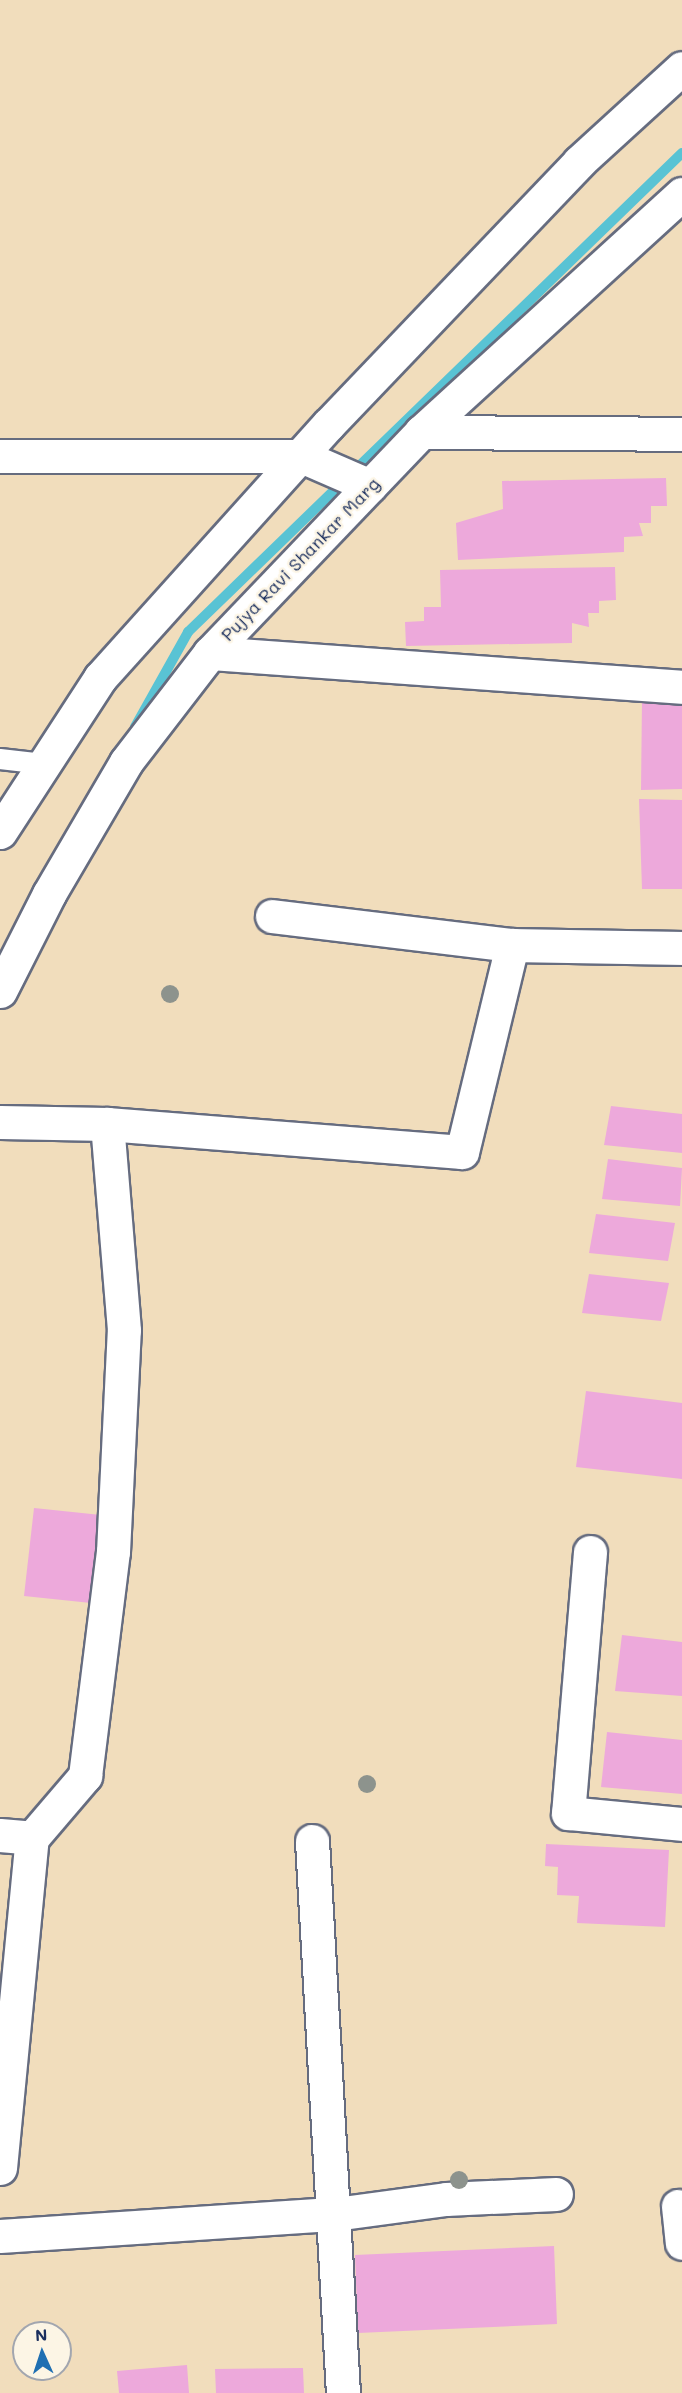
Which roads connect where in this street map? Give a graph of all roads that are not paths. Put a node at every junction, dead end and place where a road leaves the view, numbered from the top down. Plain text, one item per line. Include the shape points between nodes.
1 (682, 69) edge
2 (682, 194) edge
3 (421, 432) junction
4 (682, 434) edge
5 (0, 456) edge
6 (301, 456) junction
7 (370, 486) junction
8 (210, 653) junction
9 (682, 687) edge
10 (0, 759) edge
11 (44, 764) junction
12 (0, 832) edge
13 (272, 916) dead end
14 (512, 945) junction
15 (682, 948) edge
16 (0, 991) edge
17 (0, 1122) edge
18 (107, 1124) junction
19 (590, 1552) dead end
20 (682, 1824) edge
21 (0, 1835) edge
22 (32, 1838) junction
23 (312, 1841) dead end
24 (0, 2168) edge
25 (556, 2194) dead end
26 (678, 2206) dead end
27 (335, 2214) junction
28 (0, 2236) edge
29 (682, 2243) edge
30 (343, 2393) edge

1 - 6 street via 579,162
2 - 3 street, Pujya Ravi Shankar Marg
3 - 4 street
3 - 7 street, Pujya Ravi Shankar Marg
5 - 6 street
6 - 7 street
6 - 11 street via 100,678
7 - 8 street, Pujya Ravi Shankar Marg
8 - 9 street
8 - 16 street, Pujya Ravi Shankar Marg via 126,762 49,894
10 - 11 lane
11 - 12 street
13 - 14 street
14 - 15 street
14 - 18 street via 462,1152
17 - 18 street
18 - 22 street via 124,1330 113,1552 85,1776
19 - 20 street via 568,1813
21 - 22 street
22 - 24 street
23 - 27 street
25 - 27 street via 446,2199
26 - 29 street
27 - 28 street
27 - 30 street

